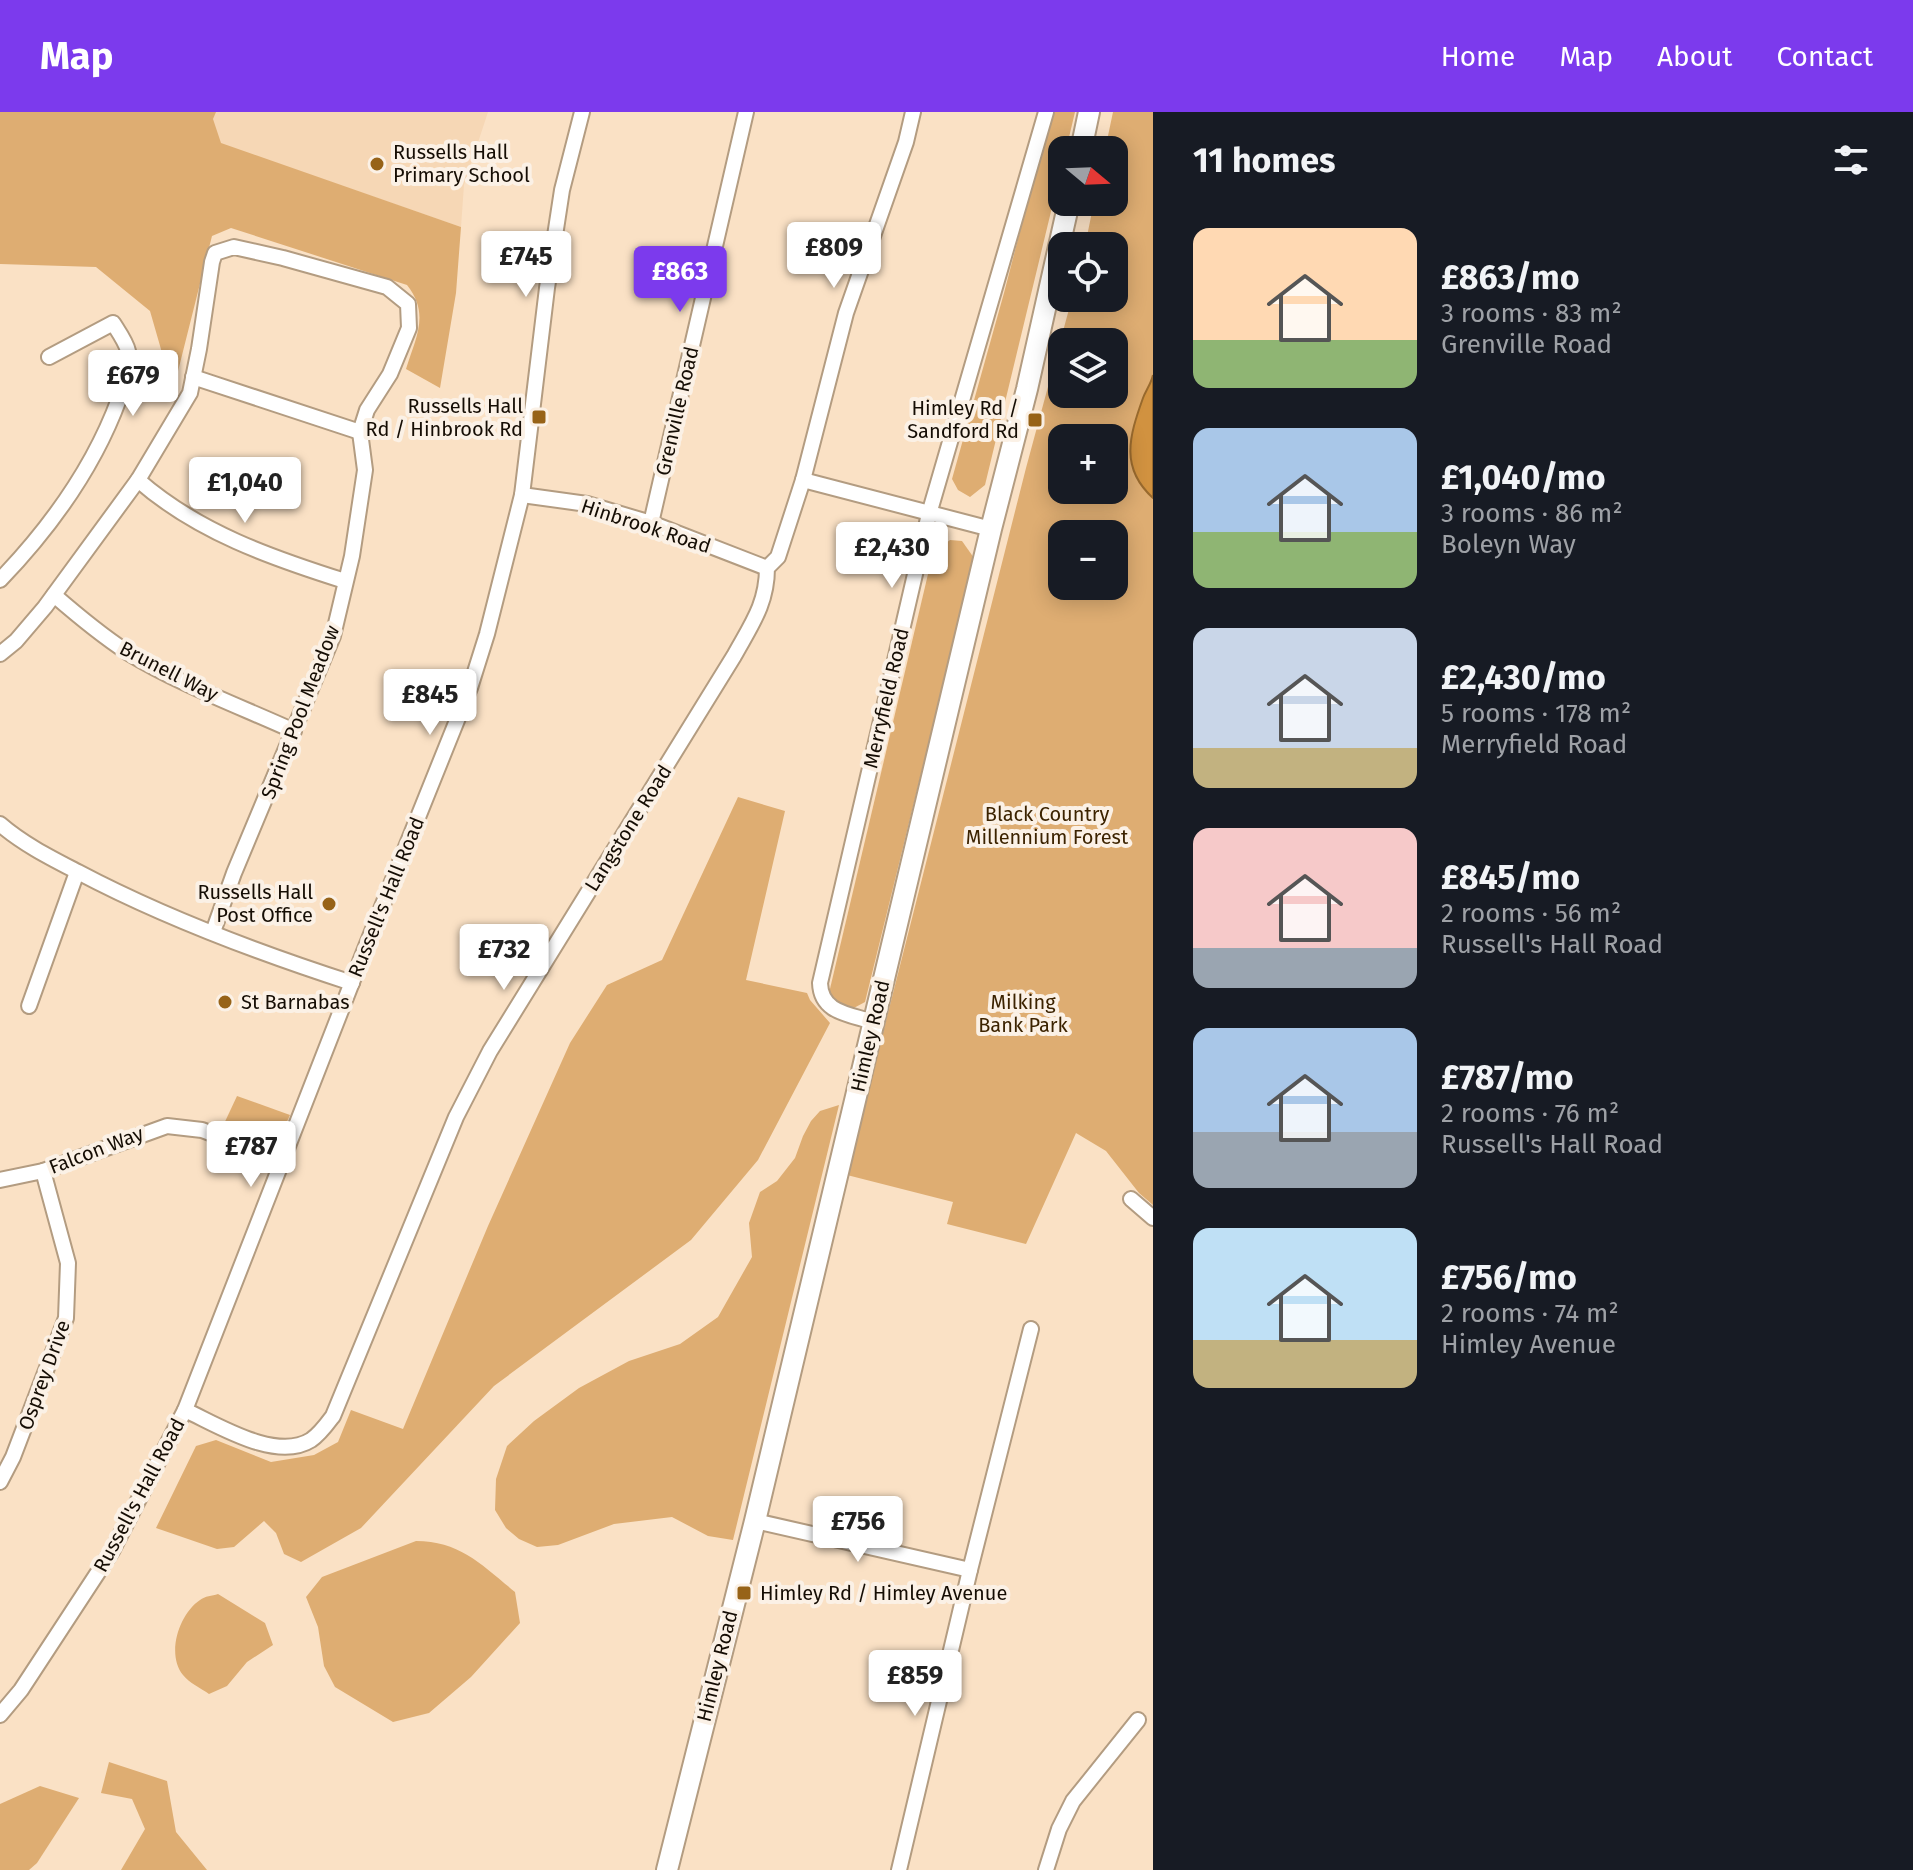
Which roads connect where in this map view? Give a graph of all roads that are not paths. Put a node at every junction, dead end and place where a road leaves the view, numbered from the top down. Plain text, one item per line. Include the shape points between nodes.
1 (582, 112) edge
2 (746, 112) edge
3 (913, 112) edge
4 (1046, 112) edge
5 (1089, 112) edge
6 (1084, 136) edge
7 (1066, 216) edge
8 (49, 357) dead end
9 (193, 377) junction
10 (360, 432) junction
11 (138, 480) junction
12 (803, 480) junction
13 (522, 495) junction
14 (929, 514) junction
15 (651, 523) junction
16 (991, 529) junction
17 (767, 568) junction
18 (0, 580) edge
19 (345, 581) junction
20 (54, 595) junction
21 (0, 654) edge
22 (294, 731) junction
23 (0, 824) edge
24 (77, 872) junction
25 (213, 932) junction
26 (352, 983) junction
27 (29, 1006) dead end
28 (873, 1022) junction
29 (282, 1160) junction
30 (43, 1171) junction
31 (0, 1180) edge
32 (1131, 1199) dead end
33 (1153, 1218) edge
34 (1031, 1329) dead end
35 (185, 1410) junction
36 (0, 1482) edge
37 (755, 1521) junction
38 (970, 1570) junction
39 (0, 1715) edge
40 (1138, 1720) dead end
41 (667, 1870) edge
42 (899, 1870) edge
43 (1046, 1870) edge

1 - 13 street, Russell's Hall Road via 562,190
2 - 15 street, Grenville Road
3 - 12 street, Langstone Road via 846,313
4 - 14 street, Merryfield Road
5 - 6 main road
7 - 16 main road, Himley Road
8 - 18 street via 113,323 128,350 124,386 107,432 73,491
9 - 10 street
9 - 10 street via 212,262 223,249 250,249 387,287 408,304 409,328
9 - 11 street via 190,393
10 - 19 street, Spring Pool Meadow via 365,470
11 - 19 street via 156,497 221,535
11 - 20 street
12 - 14 street
12 - 17 street, Langstone Road via 778,557
13 - 15 street, Hinbrook Road via 587,504
13 - 26 street, Russell's Hall Road via 470,688
14 - 16 street
14 - 28 street, Merryfield Road via 820,983 827,1006
15 - 17 street, Hinbrook Road
16 - 28 main road, Himley Road
17 - 35 street, Langstone Road via 767,590 734,656 490,1051 456,1117 333,1416 312,1440 283,1447 255,1441
19 - 22 street, Spring Pool Meadow via 333,636
20 - 21 street
20 - 22 street, Brunell Way via 88,625 148,664
22 - 25 street, Spring Pool Meadow
23 - 24 street
24 - 25 street
24 - 27 street
25 - 26 street
26 - 29 street, Russell's Hall Road
28 - 37 main road, Himley Road
29 - 30 street, Falcon Way via 202,1130 167,1126
29 - 35 street, Russell's Hall Road
30 - 31 street, Falcon Way
30 - 36 street, Osprey Drive via 68,1263 66,1318
32 - 33 street
34 - 38 street
35 - 39 street, Russell's Hall Road via 112,1551
37 - 38 street
37 - 41 main road, Himley Road
38 - 42 street
40 - 43 street via 1073,1801

